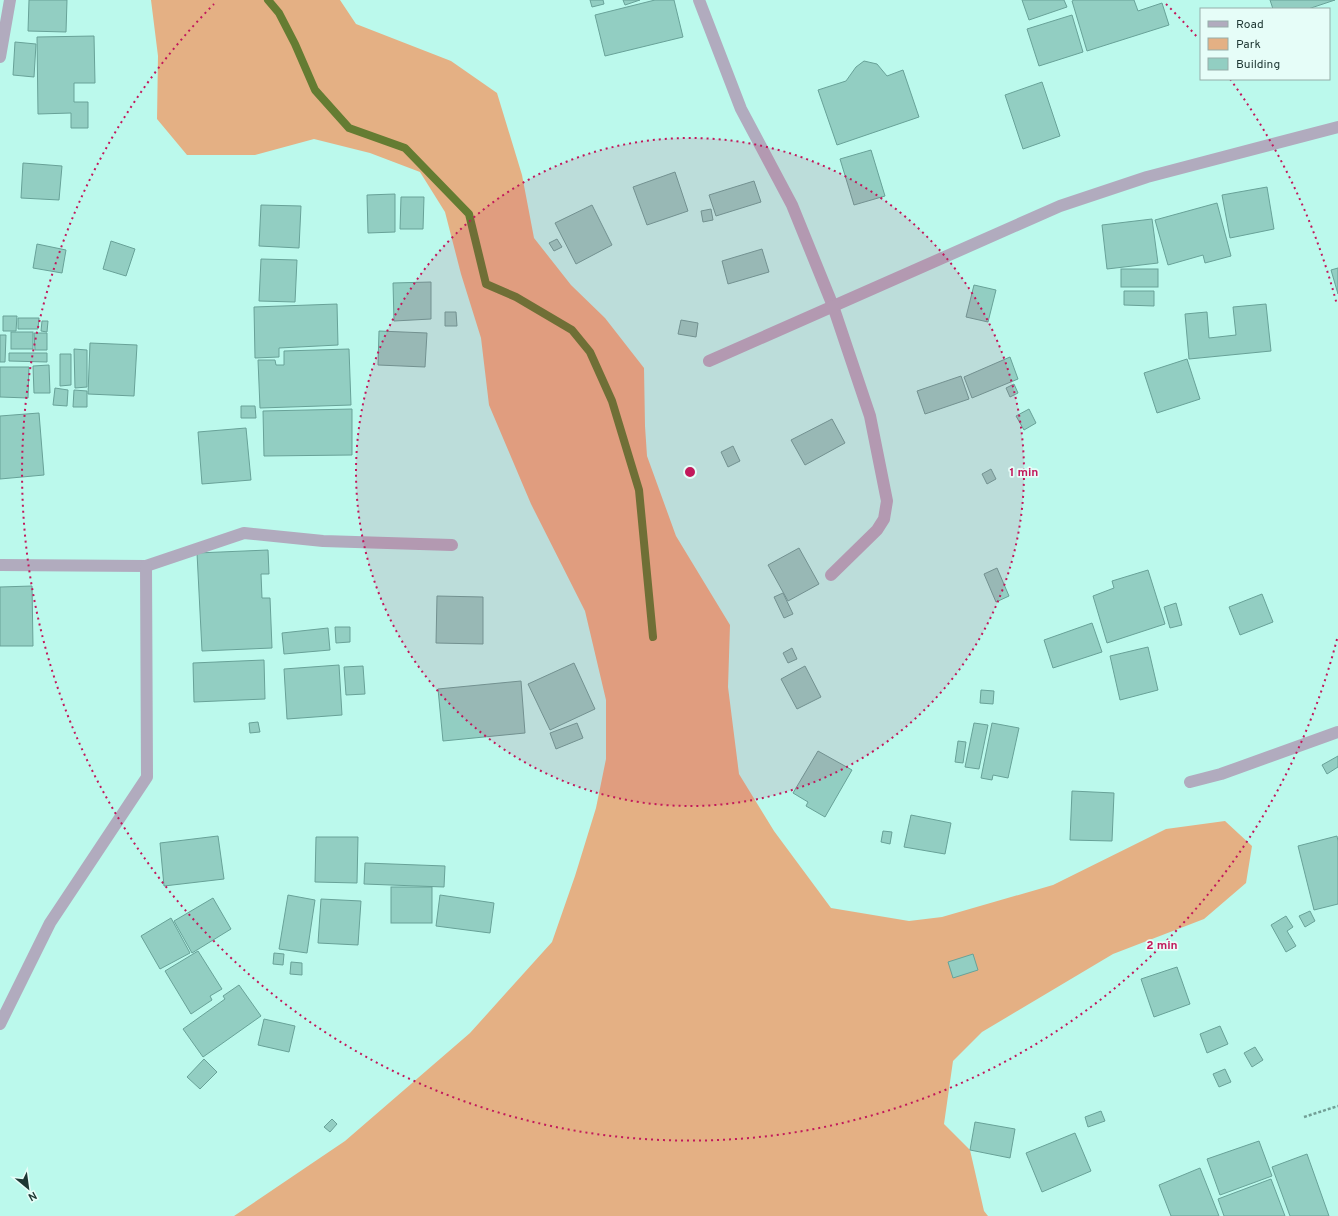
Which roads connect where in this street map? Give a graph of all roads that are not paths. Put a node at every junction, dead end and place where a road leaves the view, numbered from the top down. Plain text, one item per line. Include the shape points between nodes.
1 (10, 0) edge
2 (699, 0) edge
3 (0, 57) edge
4 (1338, 127) edge
5 (833, 306) junction
6 (709, 361) dead end
7 (452, 545) dead end
8 (0, 565) edge
9 (146, 566) junction
10 (831, 575) dead end
11 (1338, 732) edge
12 (1190, 782) dead end
13 (0, 1024) edge

1 - 3 street
2 - 5 street via 741,109 792,205
4 - 5 street via 1147,177 1060,206
5 - 6 street
5 - 10 street via 870,416 887,501 884,519 877,530
7 - 9 street via 323,541 244,533
8 - 9 street
9 - 13 street via 147,777 50,923
11 - 12 street via 1221,774

